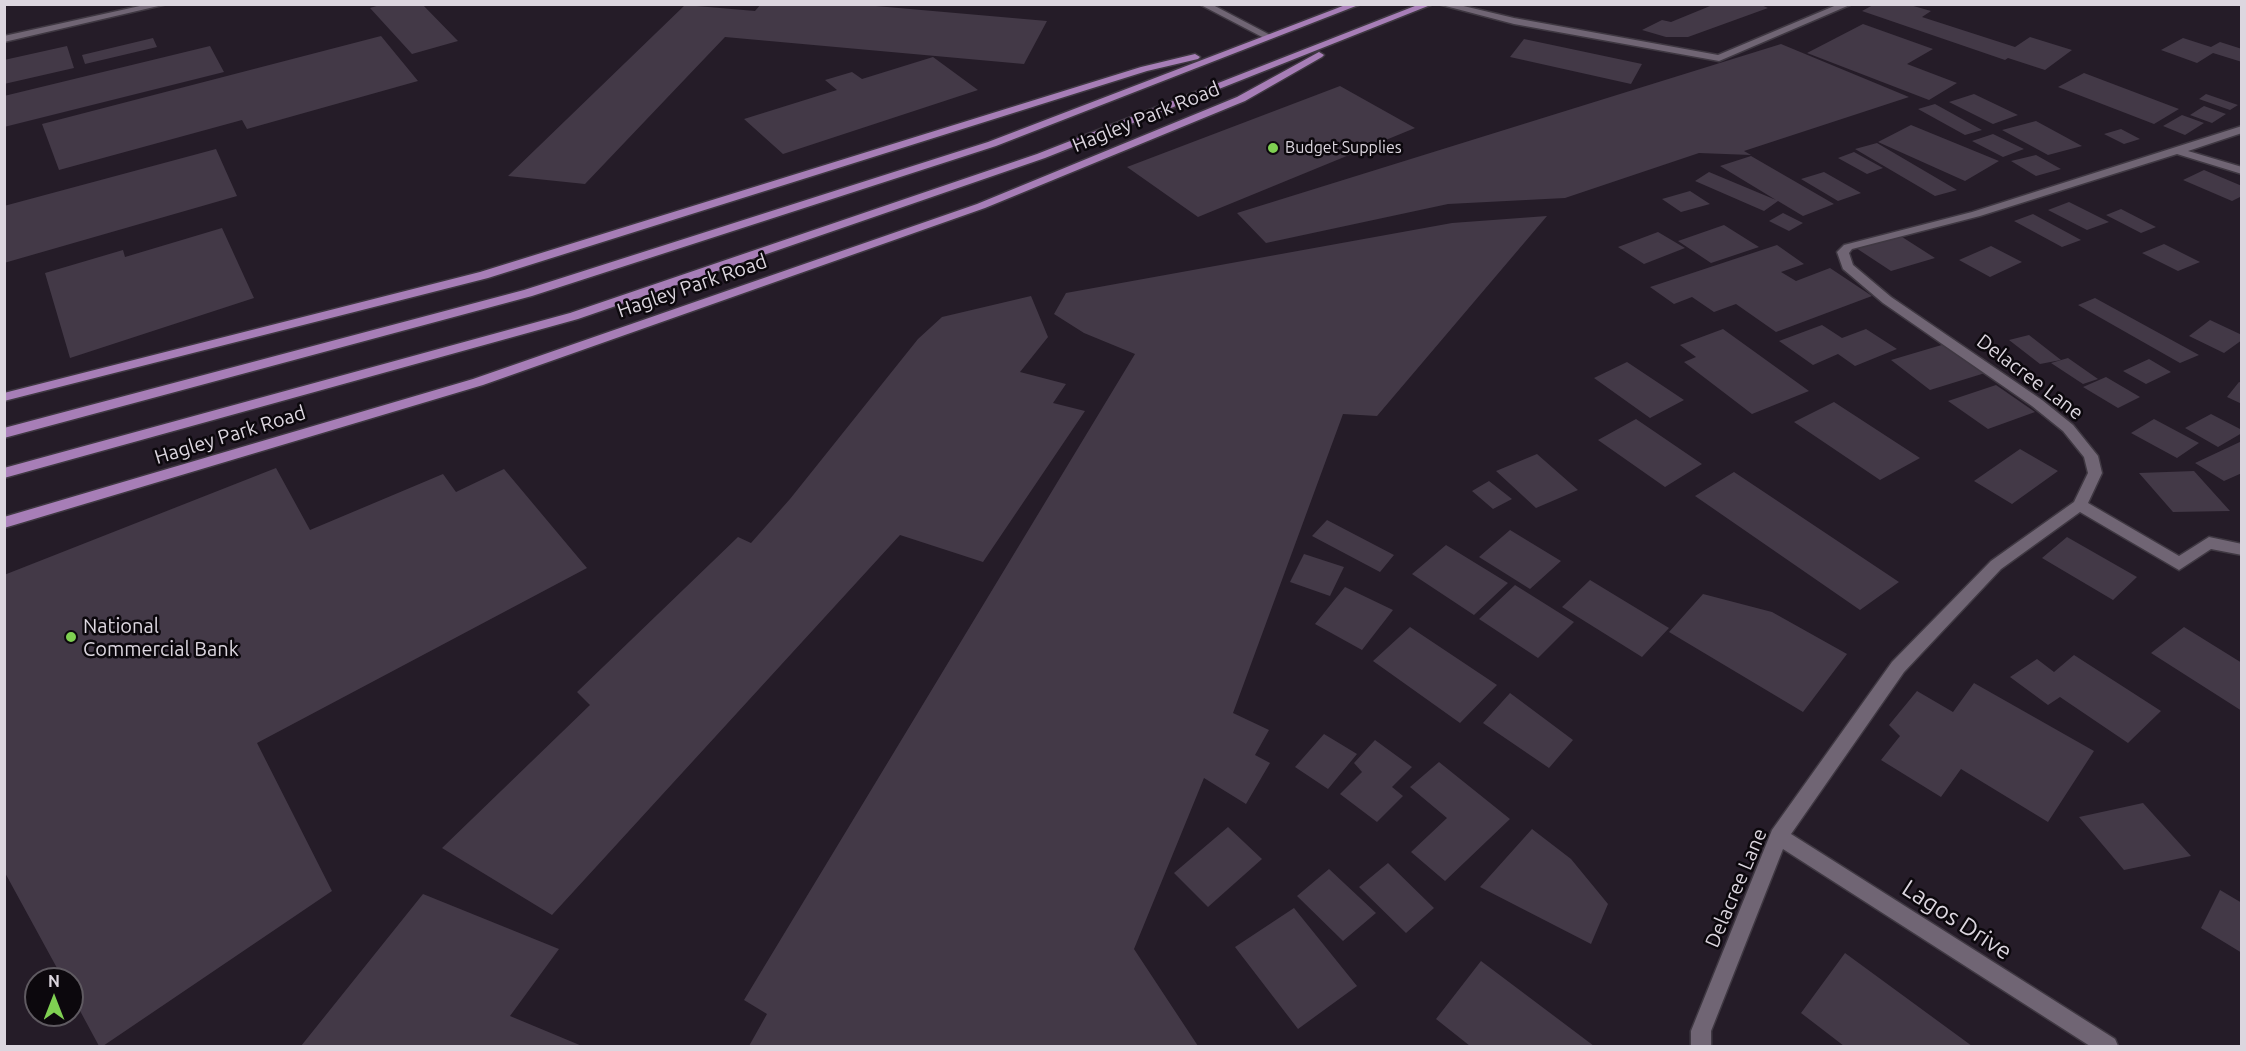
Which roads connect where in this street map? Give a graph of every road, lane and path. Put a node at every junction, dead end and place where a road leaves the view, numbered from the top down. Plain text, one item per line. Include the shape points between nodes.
1 (163, 4) edge
2 (1203, 4) edge
3 (1357, 4) edge
4 (1429, 4) edge
5 (1442, 4) edge
6 (1848, 4) edge
7 (1369, 28) junction
8 (1269, 37) junction
9 (4, 39) edge
10 (1247, 45) junction
11 (2241, 129) edge
12 (2177, 152) junction
13 (2241, 171) edge
14 (4, 397) edge
15 (4, 433) edge
16 (4, 473) edge
17 (2079, 505) junction
18 (4, 523) edge
19 (2241, 550) edge
20 (1779, 836) junction
21 (1701, 1047) edge
22 (2108, 1047) edge

1 - 9 street
2 - 8 street
3 - 8 main road, Hagley Park Road
4 - 7 main road, Hagley Park Road
5 - 6 street via 1719,58
7 - 16 main road, Hagley Park Road via 1041,156 574,316
7 - 18 main road, Hagley Park Road via 1241,99 981,206 478,382
8 - 10 main road, Hagley Park Road
10 - 14 main road, Hagley Park Road via 1144,69 484,275
10 - 15 main road, Hagley Park Road via 992,144 528,293
11 - 12 street, Delacree Lane
12 - 13 street
12 - 17 street, Delacree Lane via 1976,214 1848,247 1843,252 1847,266 1887,300 2068,428 2091,456 2095,473
17 - 19 street via 2180,564 2209,543
17 - 20 street, Delacree Lane via 1996,566 1898,667
20 - 21 street, Delacree Lane via 1701,1031
20 - 22 street, Lagos Drive

